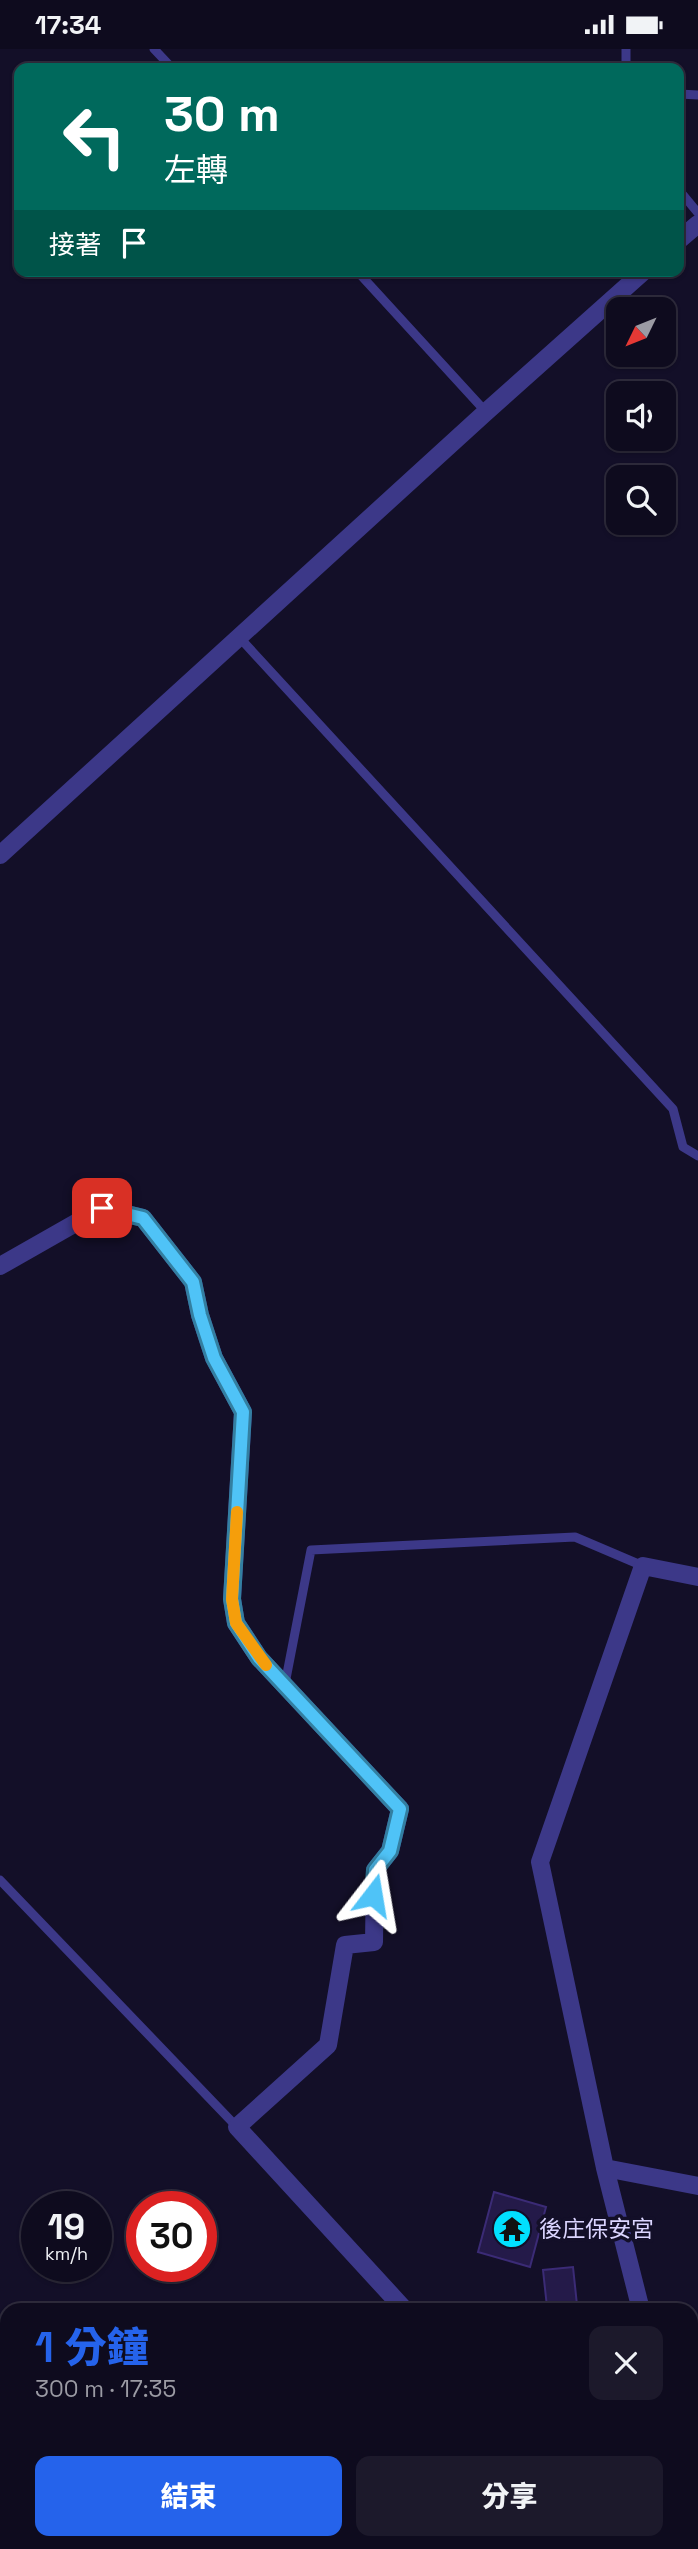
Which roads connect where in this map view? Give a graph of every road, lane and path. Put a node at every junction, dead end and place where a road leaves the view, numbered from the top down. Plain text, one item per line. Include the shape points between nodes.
1 (154, 49) edge
2 (167, 63) edge
3 (684, 196) edge
4 (698, 213) edge
5 (698, 224) edge
6 (684, 236) edge
7 (362, 277) edge
8 (637, 277) edge
9 (486, 412) junction
10 (239, 637) junction
11 (0, 855) edge
12 (698, 1156) edge
13 (0, 1266) edge
14 (643, 1566) junction
15 (698, 1577) edge
16 (285, 1685) junction
17 (0, 1880) edge
18 (237, 2127) junction
19 (605, 2168) junction
20 (698, 2186) edge
21 (399, 2303) edge
22 (639, 2303) edge

1 - 2 lane
3 - 4 lane
5 - 6 street
7 - 9 lane
8 - 9 street
9 - 10 street
10 - 11 street
10 - 12 lane via 673,1109 683,1147
13 - 16 street via 102,1208 143,1218 193,1282 214,1358 243,1412 232,1599 236,1623 259,1658
14 - 15 street
14 - 16 lane via 575,1537 311,1550
14 - 19 street via 540,1862
16 - 18 street via 400,1809 390,1851 375,1870 374,1942 345,1945 328,2045
17 - 18 lane
18 - 21 street
19 - 20 street
19 - 22 street

